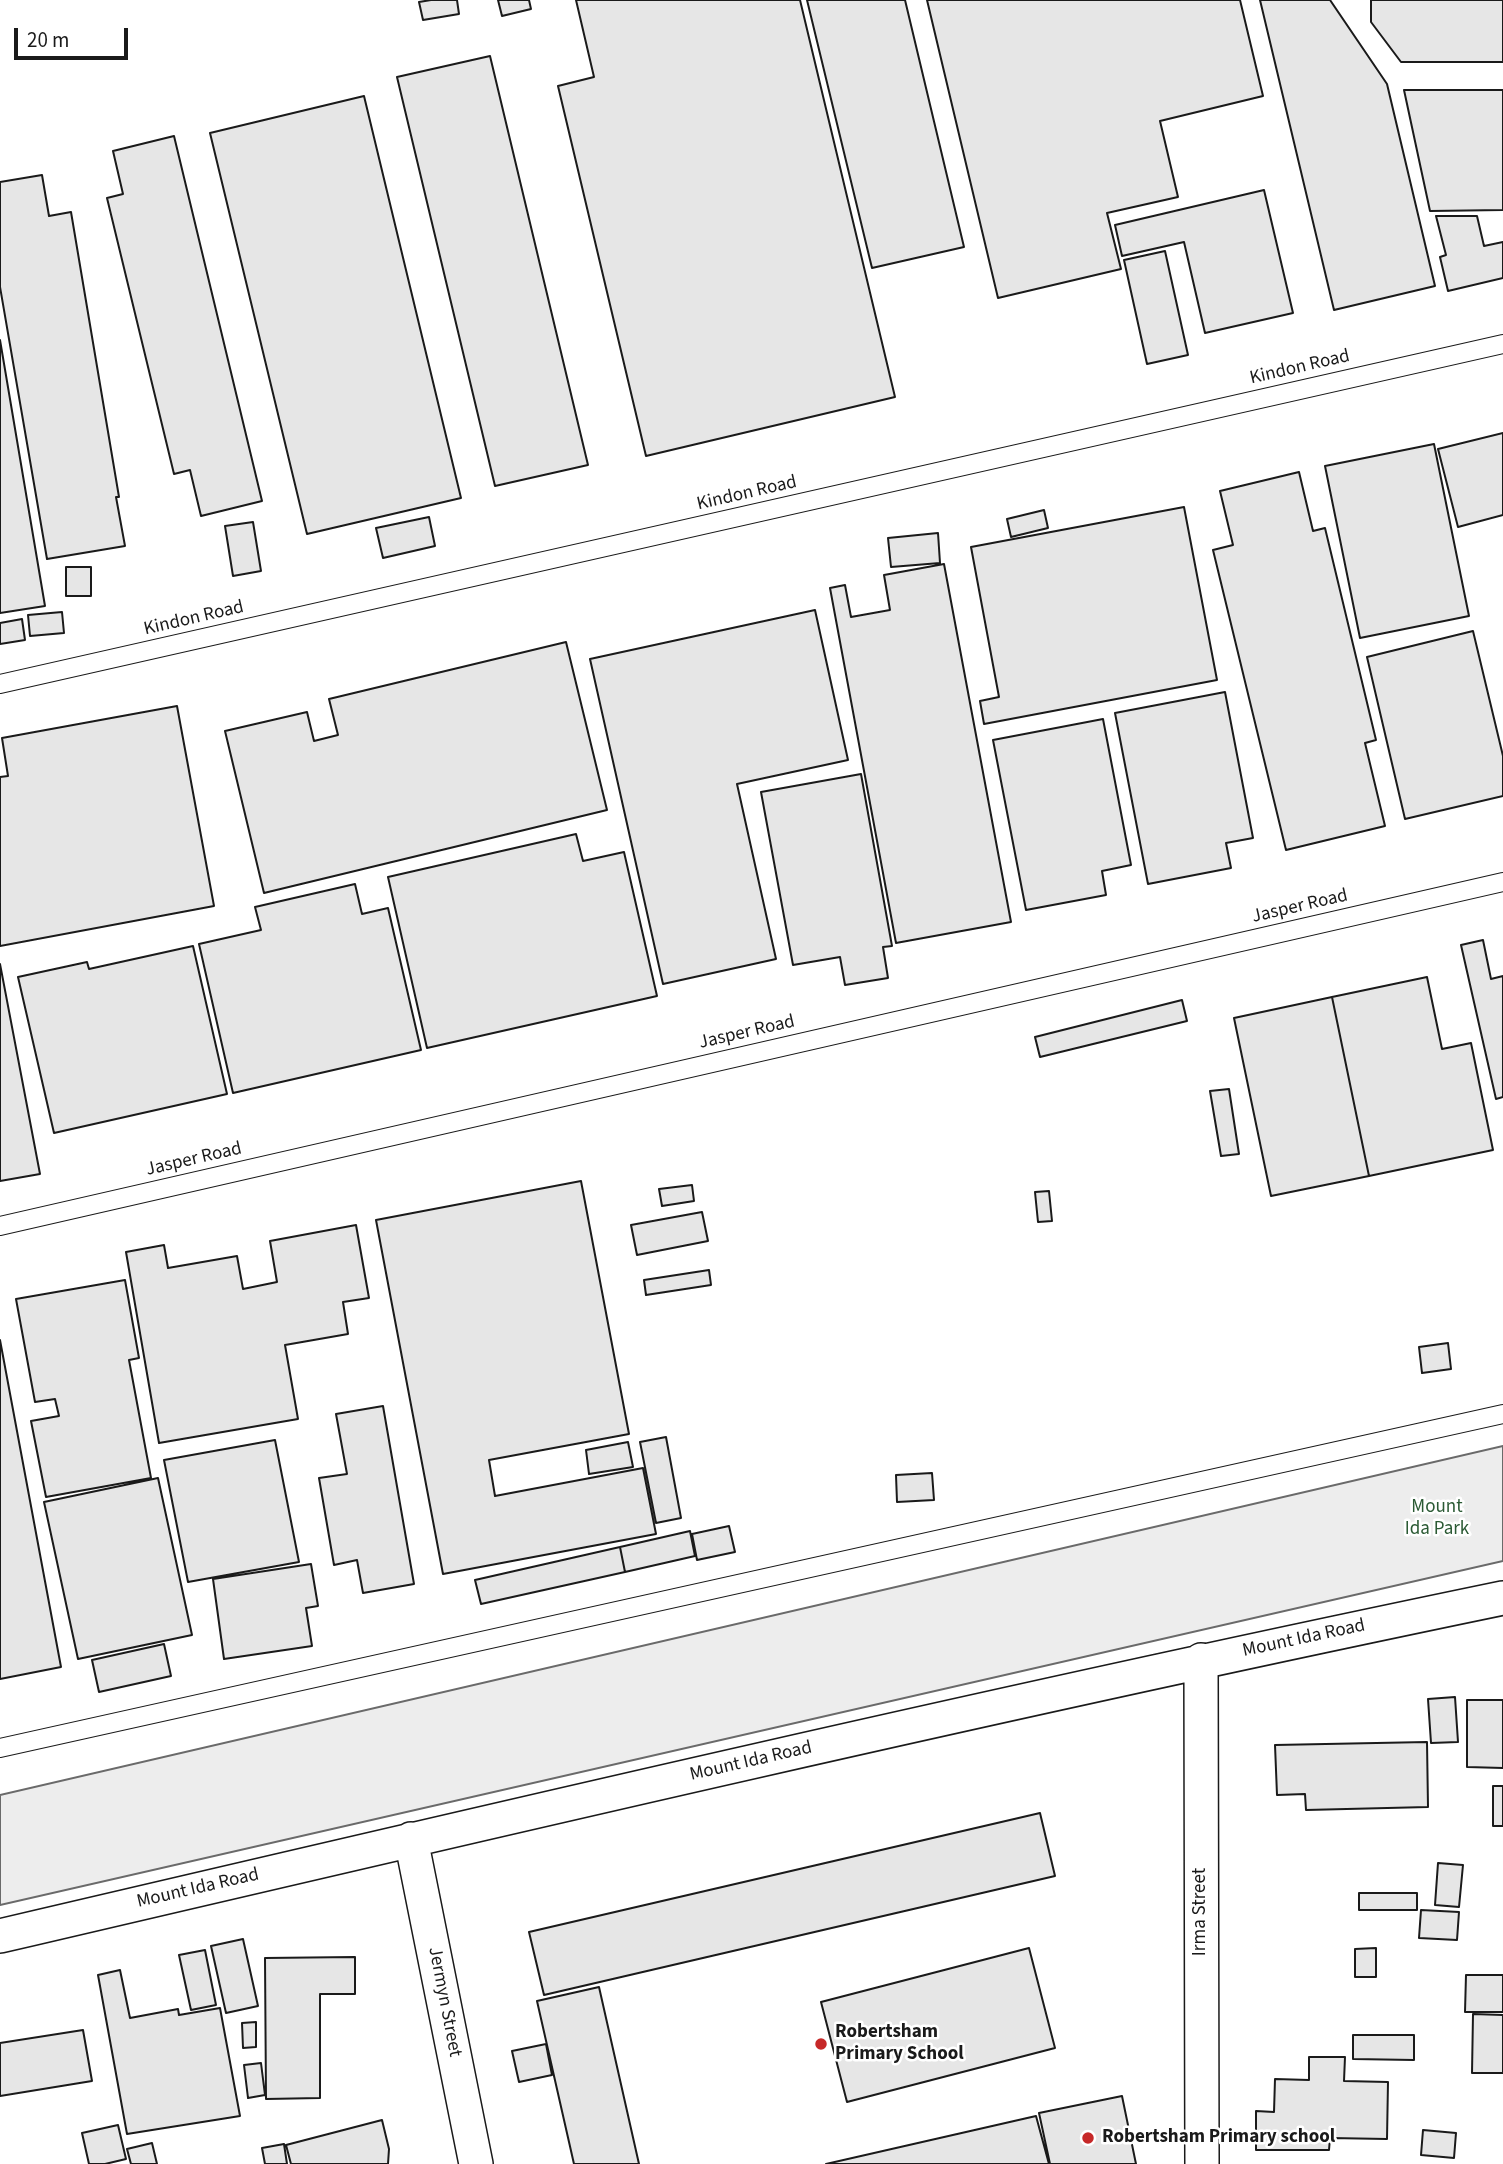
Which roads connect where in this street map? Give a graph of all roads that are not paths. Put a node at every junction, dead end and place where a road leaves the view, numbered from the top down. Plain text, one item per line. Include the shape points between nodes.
1 (1503, 344) edge
2 (0, 684) edge
3 (1503, 882) edge
4 (0, 1226) edge
5 (1503, 1414) edge
6 (1503, 1598) edge
7 (1201, 1660) junction
8 (0, 1748) edge
9 (411, 1839) junction
10 (0, 1936) edge
11 (476, 2164) edge
12 (1202, 2164) edge

1 - 2 lane, Kindon Road
3 - 4 lane, Jasper Road
5 - 8 lane
6 - 7 street, Mount Ida Road
7 - 9 street, Mount Ida Road
7 - 12 street, Irma Street
9 - 10 street, Mount Ida Road
9 - 11 street, Jermyn Street

